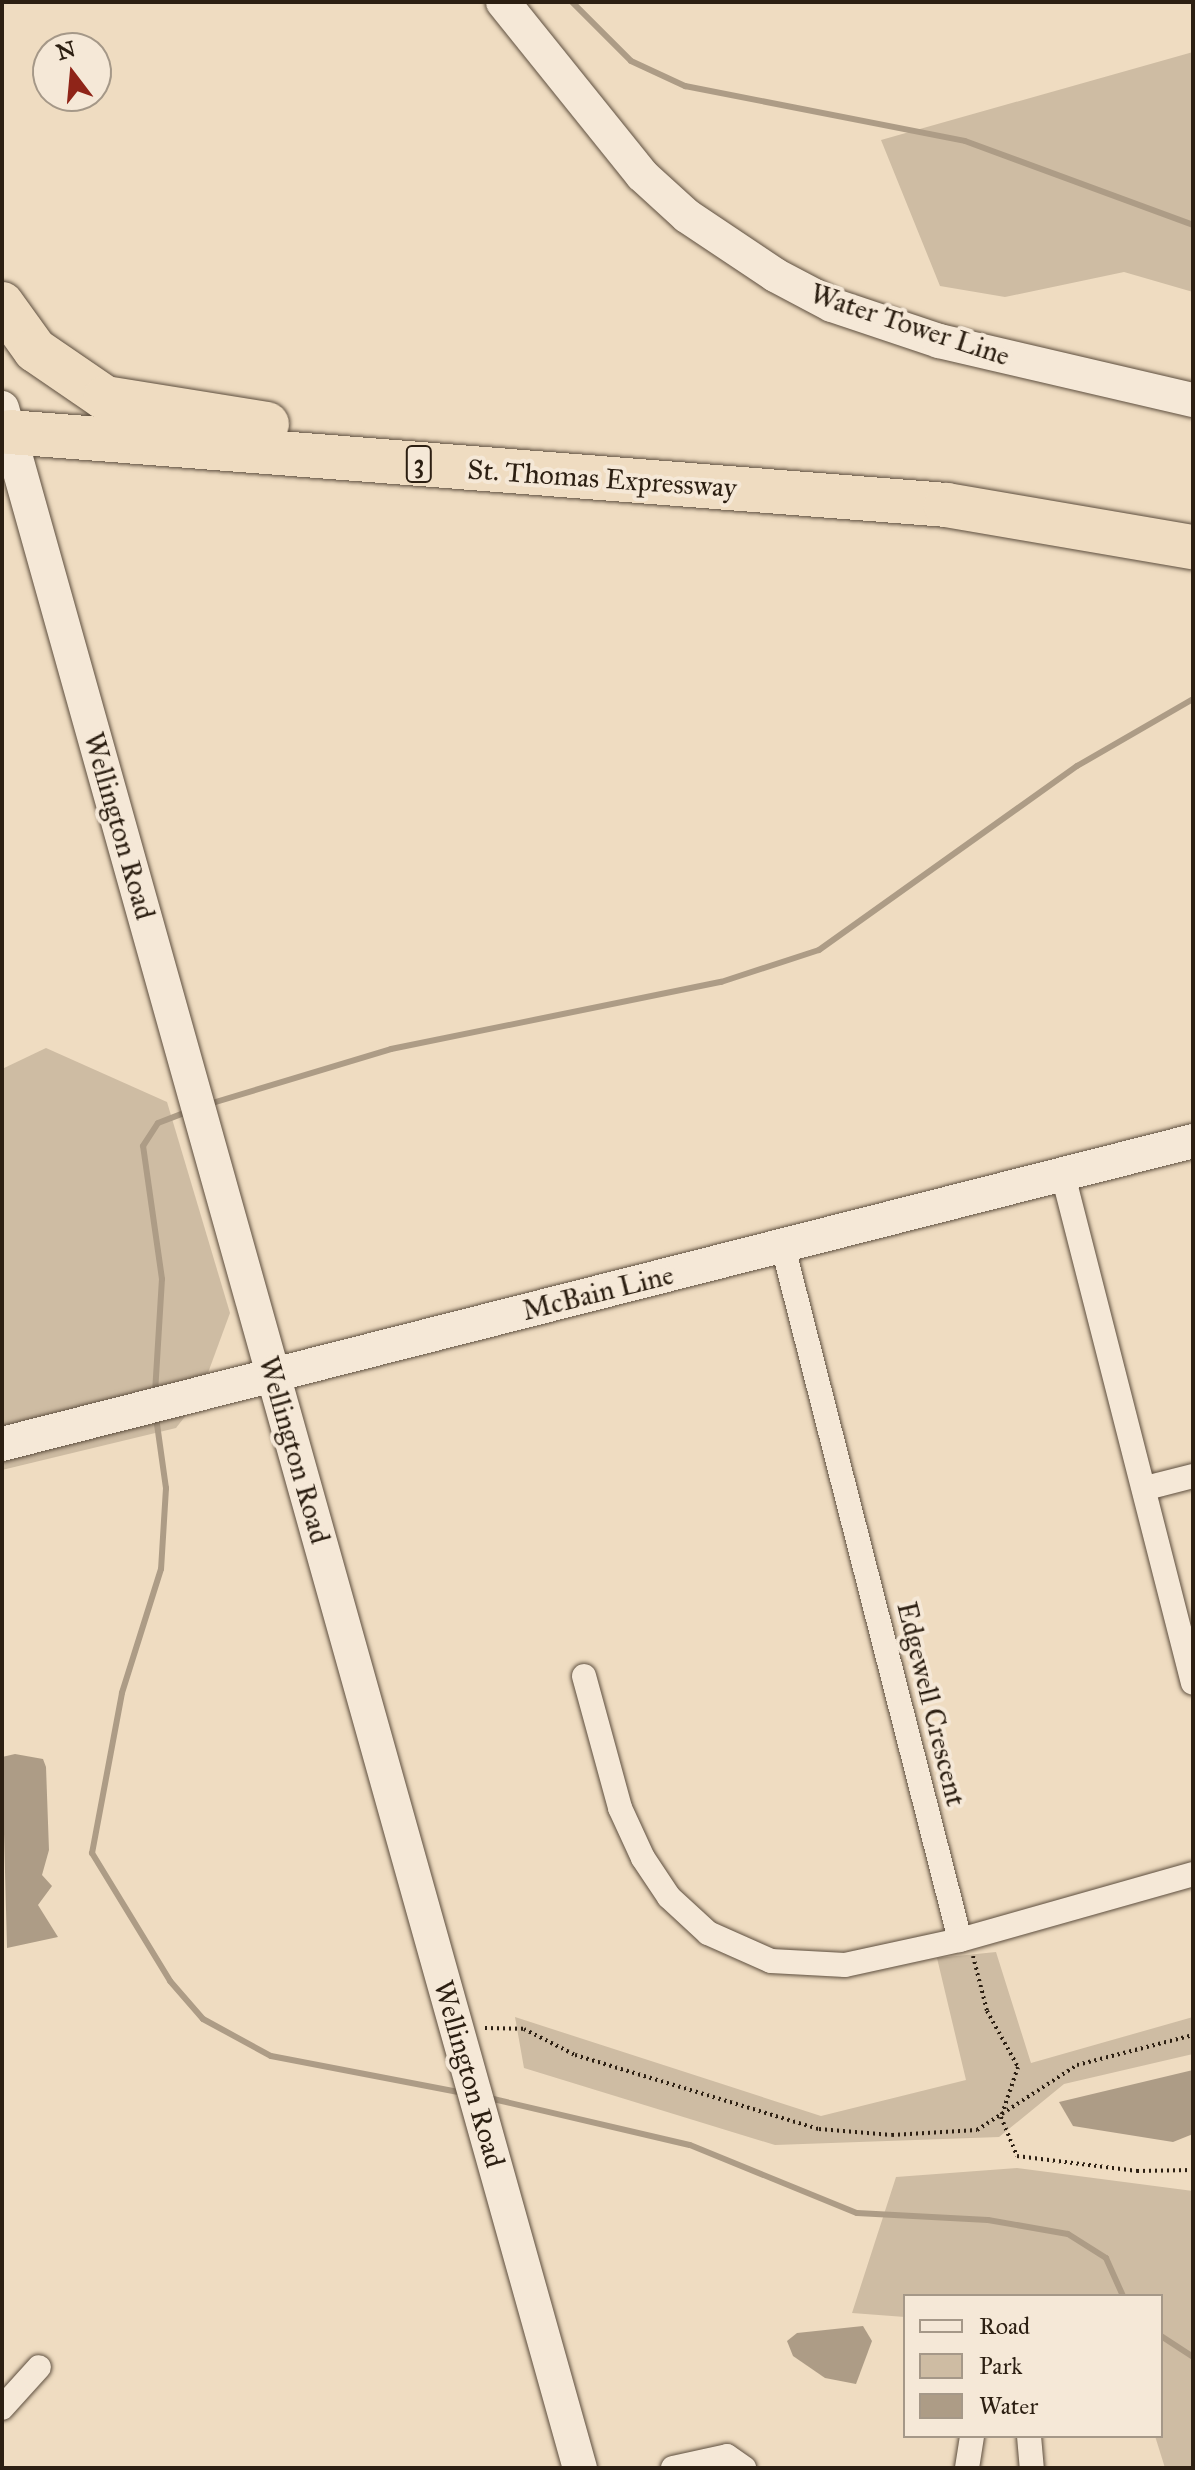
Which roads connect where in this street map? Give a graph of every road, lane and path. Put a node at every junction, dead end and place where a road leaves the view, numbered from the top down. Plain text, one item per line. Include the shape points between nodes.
1 (503, 2) edge
2 (2, 304) edge
3 (1193, 400) edge
4 (5, 420) edge
5 (828, 496) junction
6 (1193, 547) edge
7 (1193, 1141) edge
8 (1063, 1175) junction
9 (783, 1247) junction
10 (273, 1374) junction
11 (2, 1444) edge
12 (1193, 1476) edge
13 (1146, 1488) junction
14 (584, 1676) dead end
15 (1193, 1683) edge
16 (1193, 1874) edge
17 (964, 1939) junction
18 (458, 2033) junction
19 (1193, 2035) edge
20 (1001, 2117) junction
21 (1193, 2170) edge
22 (39, 2367) dead end
23 (2, 2408) edge
24 (972, 2438) edge
25 (1029, 2438) edge
26 (580, 2468) edge
27 (673, 2468) edge
28 (744, 2468) edge
29 (967, 2468) edge
30 (1032, 2468) edge

1 - 3 main road, Water Tower Line via 577,103 642,175 687,216 775,275 832,305 939,341
2 - 5 highway via 58,371 134,407
4 - 5 highway, St. Thomas Expressway / 3
4 - 10 main road, Wellington Road
5 - 6 highway, St. Thomas Expressway / 3 via 1039,516
7 - 8 main road, McBain Line
8 - 9 main road, McBain Line
8 - 13 street
9 - 10 main road, McBain Line
9 - 17 street, Edgewell Crescent
10 - 11 main road, McBain Line
10 - 18 main road, Wellington Road
12 - 13 street
13 - 15 street
14 - 17 street via 620,1808 643,1858 669,1897 708,1933 771,1961 845,1965
16 - 17 street
17 - 20 path via 987,2011 1018,2067
18 - 20 path via 524,2029 575,2055 819,2129 892,2135 977,2130
18 - 26 main road, Wellington Road
19 - 20 path via 1077,2065
20 - 21 path via 1017,2156 1137,2171
22 - 23 street
24 - 29 street
25 - 30 street
27 - 28 street via 727,2456

